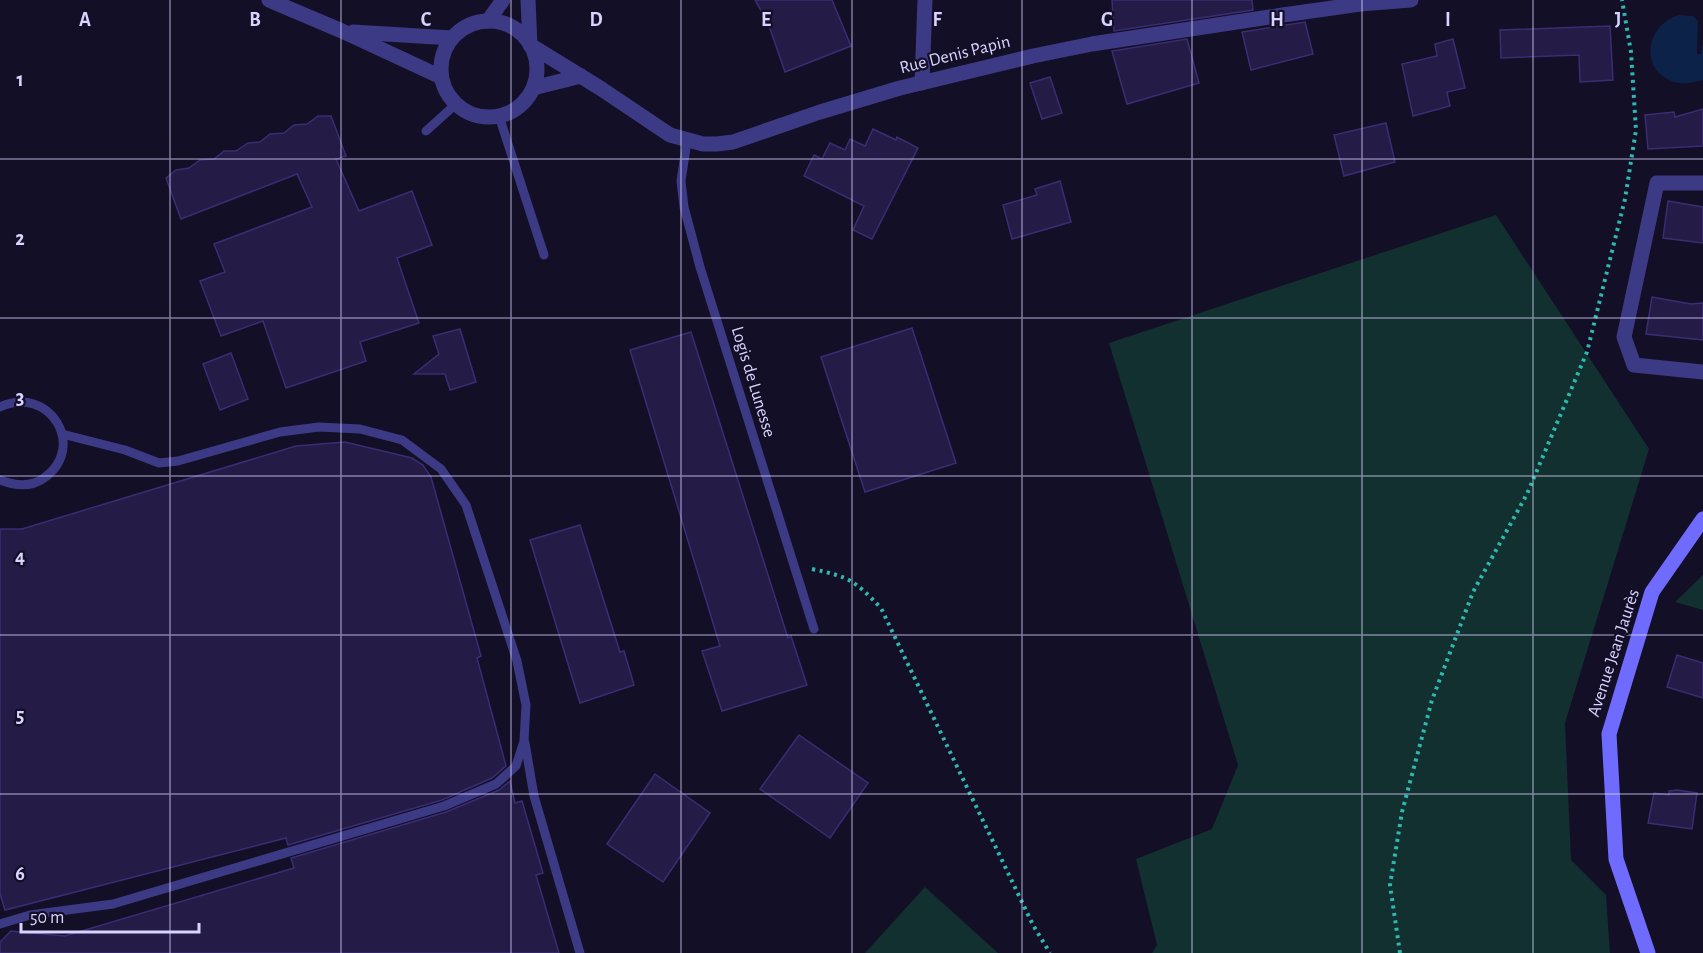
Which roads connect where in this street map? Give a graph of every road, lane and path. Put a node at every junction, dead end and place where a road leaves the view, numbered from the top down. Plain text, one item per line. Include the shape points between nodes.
1 (270, 0) edge
2 (503, 0) edge
3 (528, 0) edge
4 (925, 0) edge
5 (1411, 0) edge
6 (1622, 0) edge
7 (1359, 2) edge
8 (488, 21) junction
9 (342, 31) junction
10 (452, 38) junction
11 (530, 45) junction
12 (581, 76) junction
13 (441, 77) junction
14 (922, 83) junction
15 (533, 88) junction
16 (456, 104) junction
17 (499, 116) junction
18 (426, 131) dead end
19 (687, 141) junction
20 (1703, 183) edge
21 (544, 255) dead end
22 (1703, 372) edge
23 (0, 407) edge
24 (63, 434) junction
25 (0, 480) edge
26 (1703, 519) edge
27 (794, 565) junction
28 (814, 629) dead end
29 (525, 741) junction
30 (0, 924) edge
31 (580, 953) edge
32 (1050, 953) edge
33 (1400, 953) edge
34 (1647, 953) edge

1 - 9 street
2 - 8 street
3 - 11 street
4 - 14 street
5 - 7 street, Rue Denis Papin
6 - 33 path via 1631,52 1636,130 1625,199 1587,352 1527,494 1473,592 1432,700 1402,812 1390,885
7 - 14 street, Rue Denis Papin via 1092,44
8 - 10 street via 462,29
8 - 11 street via 514,28
9 - 10 street
9 - 13 street
10 - 13 street via 441,63
11 - 12 street, Rue Denis Papin
11 - 15 street via 536,58
12 - 15 street
12 - 19 street, Rue Denis Papin via 670,135
13 - 16 street
14 - 19 street, Rue Denis Papin via 733,142
15 - 17 street via 513,110
16 - 17 street via 468,112
16 - 18 lane
17 - 21 lane
19 - 27 lane, Logis de Lunesse via 681,181 684,207
20 - 22 street via 1657,183 1623,337 1634,365
23 - 24 lane via 23,401 36,404 57,421
24 - 25 lane via 60,462 40,482 26,486
24 - 29 lane via 159,463 280,432 319,427 360,429 402,440 441,469 466,505 517,661 526,705
26 - 34 main road, Avenue Jean Jaurès via 1652,592 1609,734 1616,859
27 - 28 lane, Logis de Lunesse
27 - 32 path via 840,575 857,583 881,608
29 - 30 lane via 516,766 496,784 444,806 113,904 30,915
29 - 31 lane via 534,796

